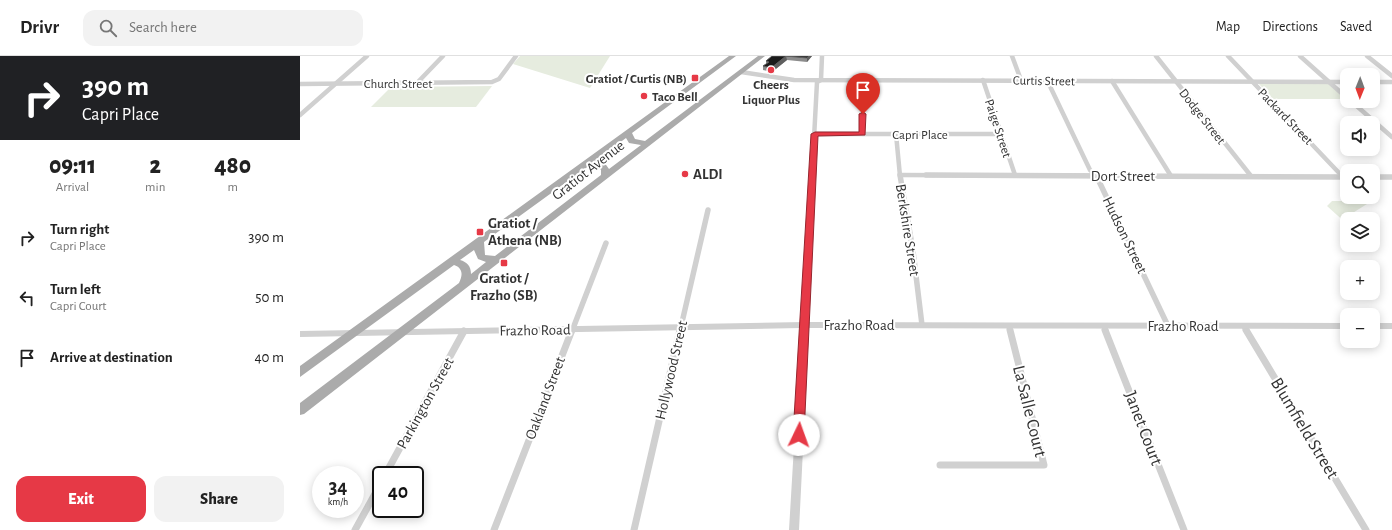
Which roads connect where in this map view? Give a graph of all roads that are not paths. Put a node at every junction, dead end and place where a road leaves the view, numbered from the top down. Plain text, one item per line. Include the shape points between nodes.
1 (367, 56) edge
2 (443, 56) edge
3 (516, 56) edge
4 (734, 56) edge
5 (762, 56) edge
6 (822, 56) edge
7 (1012, 56) edge
8 (1156, 56) edge
9 (1228, 56) edge
10 (1300, 56) edge
11 (1367, 56) edge
12 (741, 72) junction
13 (716, 76) junction
14 (1392, 76) edge
15 (731, 80) junction
16 (821, 80) junction
17 (983, 80) junction
18 (1022, 80) junction
19 (1047, 80) junction
20 (1112, 81) junction
21 (1176, 81) junction
22 (1253, 81) junction
23 (1329, 82) junction
24 (1340, 82) edge
25 (1380, 82) edge
26 (1391, 82) edge
27 (336, 83) junction
28 (417, 83) junction
29 (300, 84) edge
30 (1340, 92) edge
31 (1359, 108) edge
32 (863, 114) dead end
33 (300, 115) edge
34 (628, 133) junction
35 (815, 134) junction
36 (863, 134) junction
37 (896, 134) junction
38 (1001, 134) junction
39 (1392, 137) edge
40 (647, 144) junction
41 (588, 162) junction
42 (1340, 172) edge
43 (900, 175) junction
44 (1015, 175) junction
45 (605, 176) junction
46 (1096, 176) junction
47 (1171, 176) junction
48 (1251, 176) junction
49 (1340, 177) edge
50 (1380, 177) edge
51 (1392, 177) edge
52 (708, 210) dead end
53 (480, 241) junction
54 (606, 243) dead end
55 (498, 259) junction
56 (453, 260) junction
57 (463, 285) junction
58 (805, 325) junction
59 (922, 325) junction
60 (1009, 326) junction
61 (1104, 326) junction
62 (1168, 326) junction
63 (1244, 326) junction
64 (1340, 326) edge
65 (1380, 326) edge
66 (1392, 326) edge
67 (681, 327) junction
68 (572, 329) junction
69 (464, 331) junction
70 (401, 332) junction
71 (300, 334) edge
72 (353, 334) junction
73 (300, 372) edge
74 (300, 410) edge
75 (940, 465) dead end
76 (390, 466) edge
77 (372, 499) edge
78 (355, 530) edge
79 (494, 530) edge
80 (634, 530) edge
81 (794, 530) edge
82 (1184, 530) edge
83 (1366, 530) edge

1 - 27 street
2 - 28 street
3 - 28 street, Church Street via 496,81
4 - 13 main road, Gratiot Avenue
5 - 12 main road, Gratiot Avenue
6 - 16 street
7 - 18 street
8 - 21 street, Dodge Street
9 - 22 street, Packard Street
10 - 23 street
11 - 14 street
12 - 15 main road, Gratiot Avenue
12 - 16 street, Curtis Street via 780,79
13 - 15 main road
13 - 34 main road, Gratiot Avenue
15 - 40 main road, Gratiot Avenue
16 - 17 street, Curtis Street
16 - 35 street via 817,82
17 - 18 street, Curtis Street
17 - 38 street, Paige Street
18 - 19 street, Curtis Street
19 - 20 street, Curtis Street
19 - 46 street, Hudson Street via 1090,170
20 - 21 street, Curtis Street
20 - 47 street
21 - 22 street, Curtis Street
21 - 48 street, Dodge Street
22 - 23 street, Curtis Street
22 - 42 street, Packard Street
23 - 24 street, Curtis Street
23 - 30 street
25 - 26 street
27 - 28 street, Church Street
27 - 29 street, Church Street
27 - 33 street
31 - 39 street
32 - 36 street
34 - 40 main road via 632,141
34 - 41 main road, Gratiot Avenue
35 - 36 street, Capri Place
35 - 58 street
36 - 37 street, Capri Place
37 - 38 street, Capri Place
37 - 43 street, Berkshire Street
38 - 44 street, Paige Street
40 - 45 main road, Gratiot Avenue
41 - 45 main road via 602,166
41 - 53 main road, Gratiot Avenue
43 - 44 street, Dort Street
43 - 59 street, Berkshire Street
44 - 46 street, Dort Street
45 - 55 main road, Gratiot Avenue
46 - 47 street, Dort Street
46 - 62 street, Hudson Street
47 - 48 street, Dort Street
48 - 49 street, Dort Street
50 - 51 street
52 - 67 street, Hollywood Street
53 - 55 main road via 481,257 487,260
53 - 56 main road, Gratiot Avenue
54 - 68 street, Oakland Street
55 - 57 main road, Gratiot Avenue
56 - 57 main road via 465,266 466,278
56 - 72 main road, Gratiot Avenue
57 - 70 main road, Gratiot Avenue
58 - 59 street, Frazho Road
58 - 67 street, Frazho Road
58 - 81 street
59 - 60 street, Frazho Road
60 - 61 street, Frazho Road
60 - 75 street, La Salle Court via 1044,465
61 - 62 street, Frazho Road
61 - 82 street, Janet Court
62 - 63 street, Frazho Road
63 - 64 street, Frazho Road
63 - 83 street, Blumfield Street
65 - 66 street
67 - 68 street, Frazho Road
67 - 80 street, Hollywood Street
68 - 69 street, Frazho Road
68 - 79 street, Oakland Street
69 - 70 street, Frazho Road
69 - 76 street, Parkington Street
70 - 72 street, Frazho Road
70 - 74 main road, Gratiot Avenue
71 - 72 street, Frazho Road
72 - 73 main road, Gratiot Avenue
77 - 78 street

